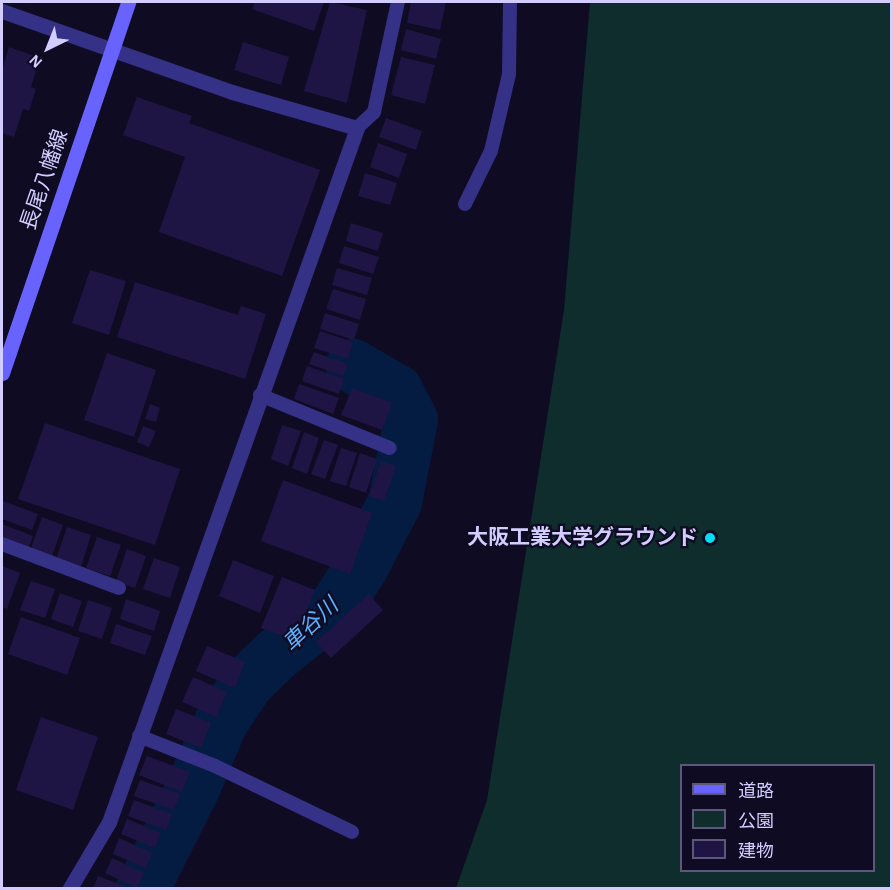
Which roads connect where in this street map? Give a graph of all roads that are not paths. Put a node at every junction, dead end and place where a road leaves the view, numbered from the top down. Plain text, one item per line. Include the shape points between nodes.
1 (128, 2) edge
2 (398, 2) edge
3 (510, 2) edge
4 (2, 11) edge
5 (112, 48) junction
6 (357, 128) junction
7 (465, 204) dead end
8 (2, 373) edge
9 (260, 395) junction
10 (390, 448) dead end
11 (2, 544) edge
12 (119, 588) dead end
13 (139, 736) junction
14 (352, 831) dead end
15 (70, 888) edge

1 - 5 main road, 長尾八幡線
2 - 6 lane via 374,112
3 - 7 lane via 509,74 491,151
4 - 5 street
5 - 6 street via 232,92
5 - 8 main road, 長尾八幡線
6 - 9 street
9 - 10 lane
9 - 13 street
11 - 12 lane
13 - 14 lane via 215,765
13 - 15 street via 109,822

